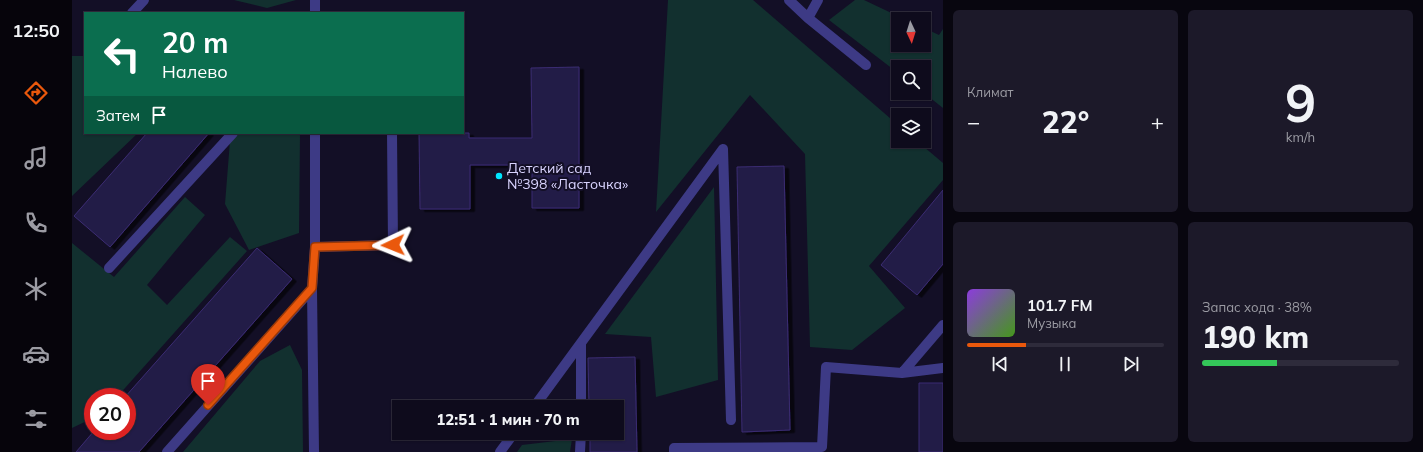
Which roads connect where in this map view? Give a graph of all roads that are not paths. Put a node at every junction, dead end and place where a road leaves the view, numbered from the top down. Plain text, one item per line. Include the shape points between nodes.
1 (144, 0) edge
2 (315, 0) edge
3 (789, 0) edge
4 (818, 0) edge
5 (133, 12) edge
6 (315, 12) edge
7 (808, 18) junction
8 (866, 66) dead end
9 (232, 134) edge
10 (315, 134) edge
11 (392, 134) edge
12 (315, 247) junction
13 (109, 268) dead end
14 (312, 288) junction
15 (943, 324) edge
16 (581, 344) junction
17 (943, 368) edge
18 (902, 373) junction
19 (539, 400) edge
20 (581, 400) edge
21 (731, 420) dead end
22 (509, 440) edge
23 (581, 440) edge
24 (167, 452) edge
25 (314, 452) edge
26 (500, 452) edge
27 (580, 452) edge
28 (674, 452) edge

1 - 5 lane
2 - 6 lane
3 - 7 lane
4 - 7 lane
7 - 8 lane
9 - 13 lane
10 - 12 lane
11 - 12 lane via 393,245
12 - 14 lane
14 - 24 lane
14 - 25 lane
15 - 18 lane
16 - 19 lane
16 - 20 lane
16 - 21 lane via 723,149
17 - 18 lane
18 - 28 lane via 826,367 822,447 674,448
22 - 26 lane
23 - 27 lane

